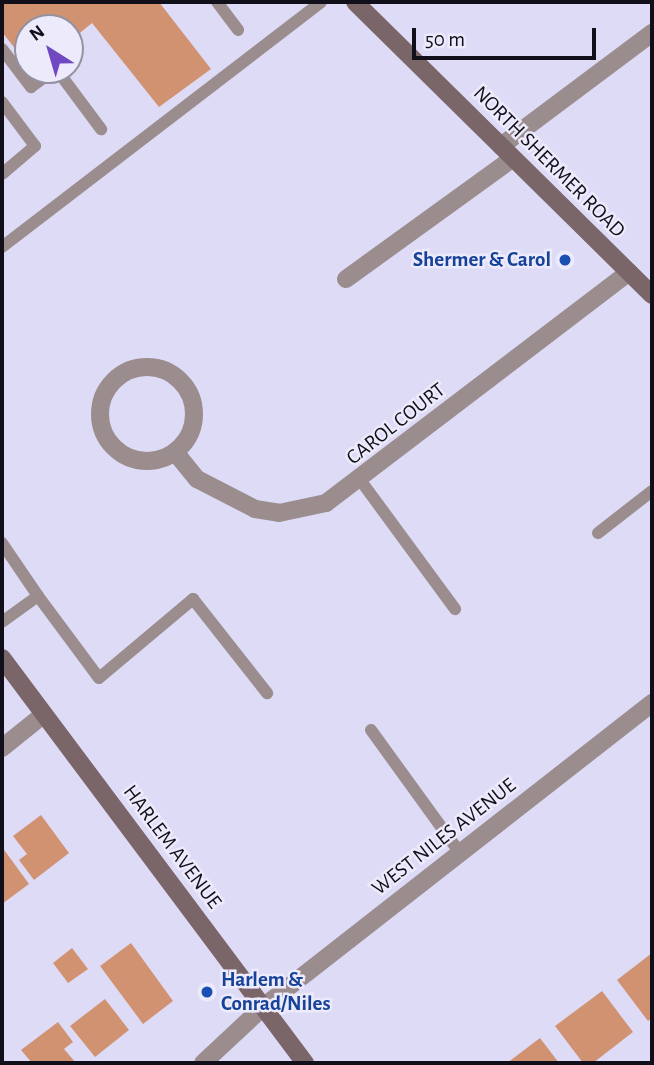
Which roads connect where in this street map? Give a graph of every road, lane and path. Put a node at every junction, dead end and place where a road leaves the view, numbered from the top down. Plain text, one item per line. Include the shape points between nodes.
1 (217, 2) edge
2 (321, 2) edge
3 (355, 2) edge
4 (237, 30) dead end
5 (652, 33) edge
6 (2, 50) edge
7 (14, 65) edge
8 (67, 84) edge
9 (2, 102) edge
10 (101, 129) dead end
11 (507, 152) junction
12 (2, 174) edge
13 (2, 247) edge
14 (629, 272) junction
15 (346, 279) dead end
16 (652, 295) edge
17 (175, 452) junction
18 (361, 481) junction
19 (652, 491) edge
20 (598, 533) dead end
21 (2, 543) edge
22 (38, 596) junction
23 (455, 609) dead end
24 (2, 622) edge
25 (2, 658) edge
26 (267, 693) dead end
27 (652, 703) edge
28 (43, 715) junction
29 (371, 730) dead end
30 (2, 748) edge
31 (460, 853) junction
32 (263, 1007) junction
33 (202, 1063) edge
34 (305, 1063) edge

1 - 4 lane
2 - 13 lane
3 - 11 main road, NORTH SHERMER ROAD
5 - 11 street
6 - 7 lane
8 - 10 lane
9 - 12 lane via 35,146
11 - 14 main road, NORTH SHERMER ROAD
11 - 15 street
14 - 16 main road, NORTH SHERMER ROAD
14 - 18 street, CAROL COURT
17 - 17 street via 192,428 184,385 160,369 117,378 100,417 110,444 148,461
17 - 18 street, CAROL COURT via 197,479 229,500 279,513 327,503
18 - 23 lane
19 - 20 lane
21 - 22 lane
22 - 24 lane
22 - 26 lane via 99,678 193,599
25 - 28 main road, HARLEM AVENUE
27 - 31 street, WEST NILES AVENUE
28 - 30 street
28 - 32 main road, HARLEM AVENUE
29 - 31 lane
31 - 32 street, WEST NILES AVENUE
32 - 33 street, WEST NILES AVENUE
32 - 34 main road, HARLEM AVENUE

